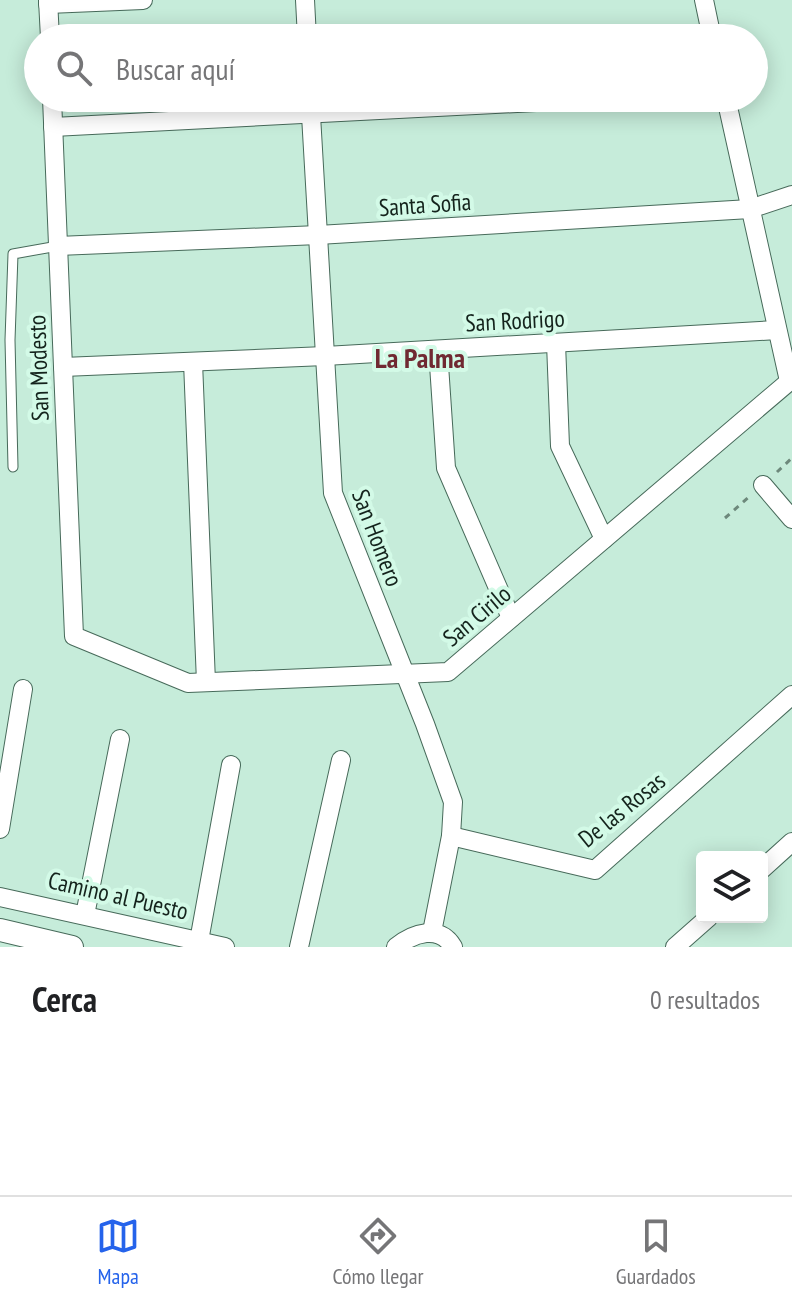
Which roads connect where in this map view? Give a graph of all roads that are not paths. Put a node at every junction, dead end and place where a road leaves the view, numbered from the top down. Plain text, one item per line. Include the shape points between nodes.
1 (143, 0) edge
2 (305, 0) edge
3 (704, 0) edge
4 (48, 2) edge
5 (49, 24) edge
6 (306, 24) edge
7 (709, 24) edge
8 (52, 112) edge
9 (237, 112) edge
10 (310, 112) edge
11 (729, 112) edge
12 (53, 127) junction
13 (792, 195) edge
14 (750, 209) junction
15 (318, 235) junction
16 (58, 246) junction
17 (0, 296) edge
18 (11, 296) junction
19 (777, 330) junction
20 (5, 340) edge
21 (556, 343) junction
22 (438, 350) junction
23 (325, 356) junction
24 (193, 362) junction
25 (63, 367) junction
26 (790, 380) edge
27 (5, 385) edge
28 (13, 467) dead end
29 (763, 485) dead end
30 (792, 519) edge
31 (604, 539) junction
32 (511, 618) junction
33 (74, 636) joint
34 (405, 673) junction
35 (206, 682) junction
36 (23, 689) dead end
37 (792, 695) edge
38 (120, 739) dead end
39 (341, 760) dead end
40 (231, 765) dead end
41 (0, 829) edge
42 (451, 836) junction
43 (792, 842) edge
44 (768, 864) edge
45 (0, 897) edge
46 (85, 915) junction
47 (702, 923) edge
48 (0, 930) edge
49 (432, 932) junction
50 (199, 941) junction
51 (72, 947) edge
52 (225, 947) edge
53 (299, 947) edge
54 (396, 947) edge
55 (453, 947) edge
56 (675, 947) edge

1 - 4 street
2 - 6 street
3 - 7 street
4 - 5 street
8 - 12 street, San Modesto
9 - 12 street
10 - 15 street, San Homero
11 - 14 street
12 - 16 street, San Modesto
13 - 14 street, Santa Sofia
14 - 15 street, Santa Sofia
14 - 19 street
15 - 16 street, Santa Sofia
15 - 23 street, San Homero
16 - 18 lane via 13,254
16 - 25 street, San Modesto
17 - 18 lane
18 - 20 lane
19 - 21 street, San Rodrigo
19 - 26 street
20 - 27 lane
21 - 22 street, San Rodrigo
21 - 31 street via 560,446
22 - 23 street, San Rodrigo
22 - 32 street via 446,468
23 - 24 street, San Rodrigo
23 - 34 street, San Homero via 333,493
24 - 25 street, San Rodrigo
24 - 35 street
25 - 33 street, San Modesto
26 - 31 street, San Cirilo
27 - 28 lane
29 - 30 street
31 - 32 street, San Cirilo
32 - 34 street, San Cirilo via 448,672
33 - 35 street, San Cirilo via 188,683
34 - 35 street, San Cirilo
34 - 42 street, San Homero via 453,802
36 - 41 street
37 - 42 street, De las Rosas via 595,870
38 - 46 street
39 - 53 street
40 - 50 street
42 - 49 street, San Homero
43 - 44 street
45 - 46 street, Camino al Puesto
46 - 50 street, Camino al Puesto
47 - 56 street
48 - 51 street
49 - 54 street via 415,934
49 - 55 street
50 - 52 street, Camino al Puesto

